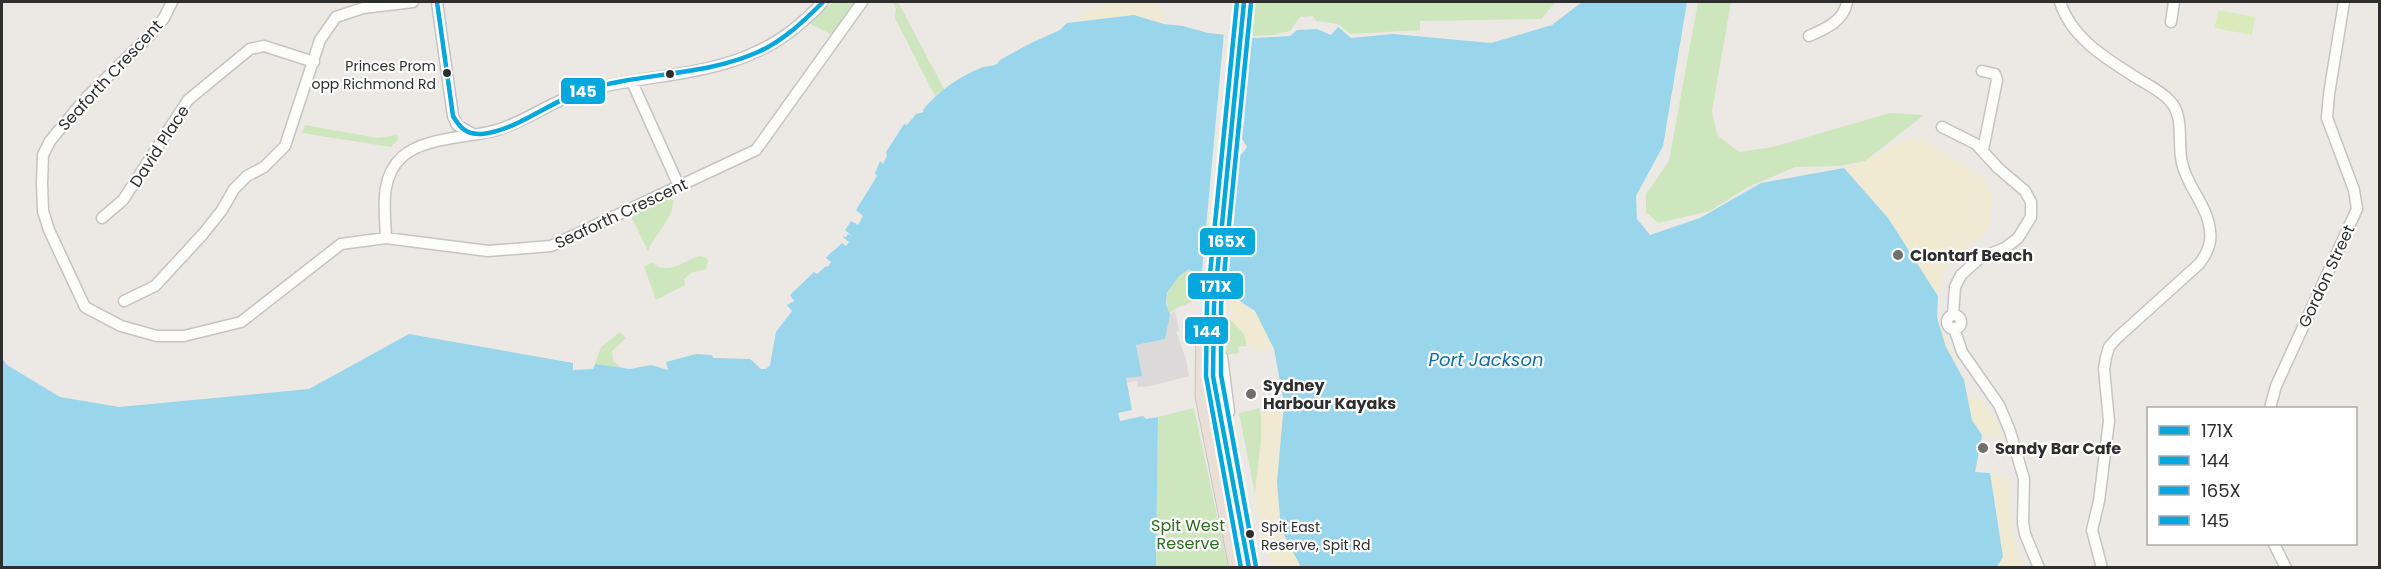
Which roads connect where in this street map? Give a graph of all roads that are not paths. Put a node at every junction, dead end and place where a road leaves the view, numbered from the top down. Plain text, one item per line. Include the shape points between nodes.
1 (172, 2) edge
2 (413, 2) edge
3 (437, 2) edge
4 (823, 2) edge
5 (861, 2) edge
6 (1236, 2) edge
7 (1244, 2) edge
8 (1847, 2) edge
9 (2060, 2) edge
10 (2174, 2) edge
11 (2344, 2) edge
12 (348, 6) edge
13 (2171, 22) dead end
14 (1237, 23) junction
15 (1809, 36) dead end
16 (314, 62) junction
17 (1982, 72) dead end
18 (632, 82) junction
19 (1942, 127) dead end
20 (473, 134) junction
21 (1983, 150) junction
22 (679, 186) junction
23 (102, 218) dead end
24 (386, 238) junction
25 (123, 301) dead end
26 (1210, 305) junction
27 (1222, 357) dead end
28 (2270, 407) edge
29 (1229, 412) dead end
30 (2275, 545) edge
31 (1237, 567) edge
32 (1250, 567) edge
33 (2039, 567) edge
34 (2102, 567) edge
35 (2286, 567) edge

1 - 24 street, Seaforth Crescent via 151,34 62,125 43,155 43,211 85,307 121,326 157,336 184,336 241,322 341,244
2 - 12 street
3 - 20 street via 453,116 457,125
4 - 18 street via 779,39 745,57
5 - 22 street, Seaforth Crescent via 756,150
6 - 14 highway
7 - 14 highway
8 - 15 street via 1834,23
9 - 34 street via 2082,38 2174,106 2181,161 2208,219 2211,237 2199,264 2109,347 2104,369 2109,421 2092,530
10 - 13 street
11 - 28 street, Gordon Street via 2327,118 2354,190 2357,209 2276,386
12 - 16 street via 327,28
14 - 26 highway
16 - 23 street, David Place via 264,46 250,49 188,100 123,200
16 - 25 street via 285,146 278,155 234,189 203,234 155,286
17 - 21 street via 1995,74 1997,80
18 - 20 street via 582,92 500,129
18 - 22 street
19 - 21 street
20 - 24 street via 419,145 402,157 389,173 384,198
21 - 33 street via 2025,191 2032,212 2023,232 2012,243 1980,258 1961,275 1955,287 1953,315 1961,321 1954,328 1962,352 1999,405 2010,431 2024,479 2025,534
22 - 24 street, Seaforth Crescent via 551,246 488,251
26 - 31 highway via 1202,351 1203,396
26 - 32 highway via 1216,394
27 - 29 street
30 - 35 street

